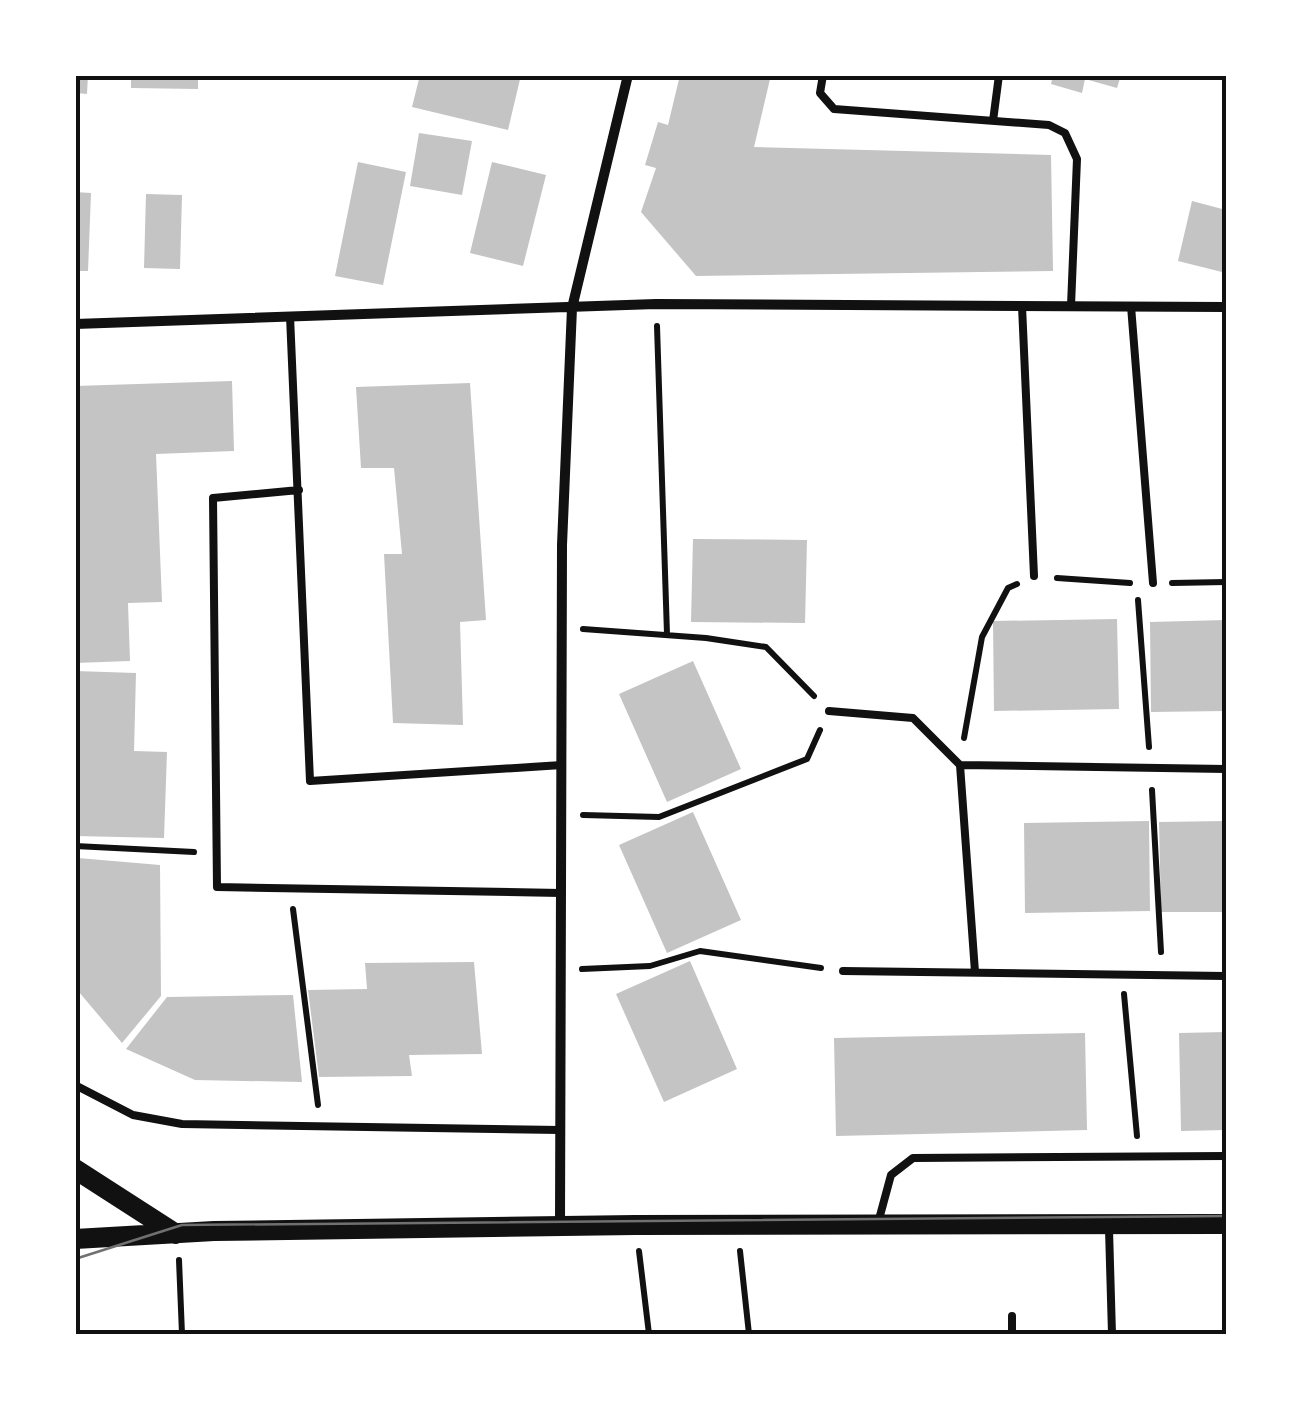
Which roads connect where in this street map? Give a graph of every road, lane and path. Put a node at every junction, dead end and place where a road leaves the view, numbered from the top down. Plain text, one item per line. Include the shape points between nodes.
1 (628, 75) edge
2 (824, 75) edge
3 (999, 75) edge
4 (993, 121) junction
5 (656, 304) junction
6 (1022, 306) junction
7 (1071, 306) junction
8 (1131, 306) junction
9 (1226, 307) edge
10 (572, 308) junction
11 (290, 316) junction
12 (75, 324) edge
13 (299, 490) junction
14 (1034, 576) junction
15 (1226, 582) edge
16 (1154, 583) joint
17 (562, 628) junction
18 (667, 634) junction
19 (829, 711) junction
20 (960, 765) junction
21 (562, 766) junction
22 (1150, 767) junction
23 (1226, 769) edge
24 (562, 815) junction
25 (75, 846) edge
26 (216, 854) junction
27 (291, 888) junction
28 (561, 893) junction
29 (561, 970) junction
30 (842, 971) joint
31 (975, 972) junction
32 (1162, 975) junction
33 (1123, 976) junction
34 (1226, 976) edge
35 (75, 1085) edge
36 (321, 1126) junction
37 (560, 1130) junction
38 (1226, 1156) edge
39 (1140, 1157) junction
40 (75, 1169) edge
41 (878, 1223) junction
42 (636, 1224) junction
43 (736, 1224) junction
44 (1226, 1224) edge
45 (560, 1226) junction
46 (1109, 1226) junction
47 (178, 1235) junction
48 (75, 1239) edge
49 (1012, 1316) dead end
50 (182, 1334) edge
51 (649, 1334) edge
52 (749, 1334) edge
53 (1012, 1334) edge
54 (1112, 1334) edge

1 - 10 street
2 - 4 lane via 820,93 834,109
3 - 4 lane
4 - 7 lane via 1049,125 1074,144
5 - 6 street
5 - 10 street
5 - 18 path
6 - 7 street
6 - 14 lane
7 - 8 street
8 - 9 street
8 - 16 lane
10 - 11 street
10 - 17 street
11 - 12 street
11 - 13 lane
13 - 21 lane via 310,780
13 - 26 lane via 213,498
14 - 20 path via 1008,588 982,637
14 - 22 path via 1136,584
15 - 16 path
17 - 18 path
17 - 21 street
18 - 19 path via 766,648
19 - 20 lane via 913,718
19 - 24 path via 807,759 740,788 659,817
20 - 22 lane
20 - 31 lane
21 - 24 street
22 - 23 lane
22 - 32 path
24 - 28 street
25 - 26 path
26 - 27 lane via 217,887
27 - 28 lane
27 - 36 path
28 - 29 street
29 - 30 path via 650,966 700,951
29 - 37 street
30 - 31 lane
31 - 33 lane
32 - 33 lane
32 - 34 lane
33 - 39 path
35 - 36 lane via 134,1115 182,1124
36 - 37 lane
37 - 45 street
38 - 39 lane
39 - 41 lane via 913,1158 891,1176
40 - 47 main road
41 - 43 main road
41 - 46 main road
42 - 43 main road
42 - 45 main road
42 - 51 path
43 - 52 path
44 - 46 main road
45 - 47 main road
46 - 54 lane
47 - 48 main road
47 - 50 path
49 - 53 lane

